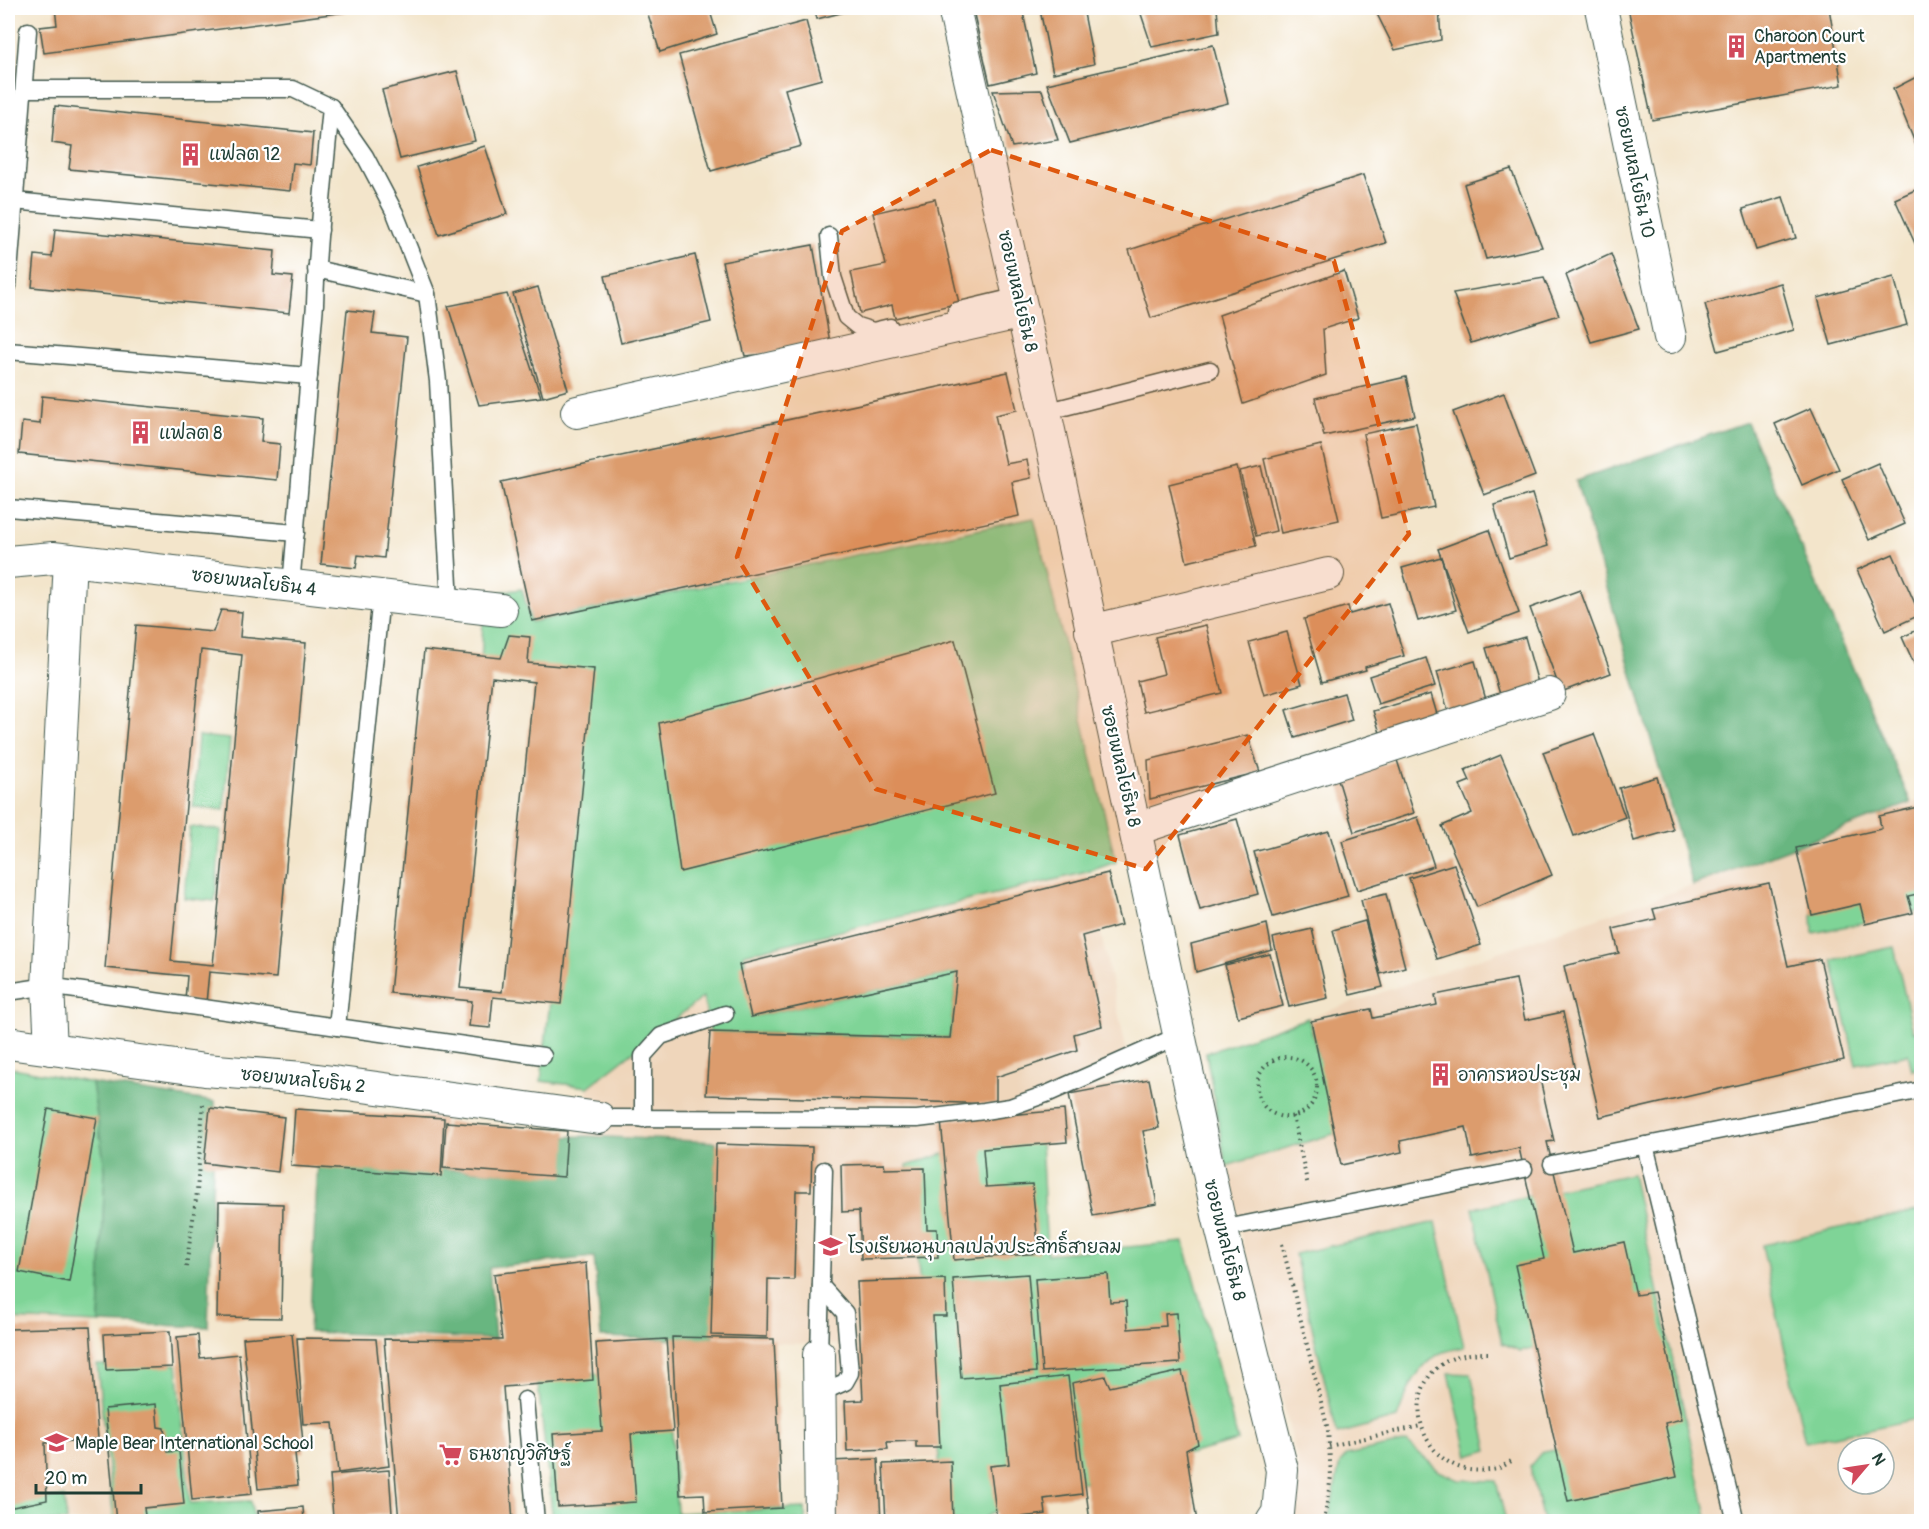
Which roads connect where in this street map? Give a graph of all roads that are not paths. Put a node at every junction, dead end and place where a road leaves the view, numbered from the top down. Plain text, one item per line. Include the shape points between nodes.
1 (954, 8) edge
2 (1600, 8) edge
3 (28, 31) dead end
4 (24, 89) junction
5 (331, 107) junction
6 (14, 201) junction
7 (320, 230) junction
8 (829, 236) dead end
9 (316, 269) junction
10 (8, 279) edge
11 (8, 286) edge
12 (427, 294) junction
13 (1021, 304) junction
14 (1670, 337) dead end
15 (8, 351) edge
16 (1210, 370) dead end
17 (309, 376) junction
18 (577, 412) dead end
19 (1045, 412) junction
20 (8, 507) edge
21 (296, 533) junction
22 (70, 561) junction
23 (8, 562) edge
24 (1328, 574) dead end
25 (291, 586) junction
26 (381, 596) junction
27 (450, 603) junction
28 (501, 610) dead end
29 (1091, 631) junction
30 (1549, 694) dead end
31 (1136, 829) junction
32 (48, 986) junction
33 (8, 992) edge
34 (725, 1014) dead end
35 (337, 1027) junction
36 (1180, 1035) junction
37 (8, 1043) edge
38 (51, 1049) junction
39 (543, 1056) dead end
40 (1922, 1090) edge
41 (599, 1118) joint
42 (643, 1119) junction
43 (1645, 1145) junction
44 (1552, 1164) dead end
45 (1524, 1169) dead end
46 (825, 1170) dead end
47 (1221, 1229) junction
48 (821, 1286) junction
49 (819, 1355) joint
50 (820, 1393) junction
51 (525, 1400) dead end
52 (536, 1521) edge
53 (821, 1521) edge
54 (1272, 1521) edge
55 (1737, 1521) edge

1 - 13 street, ซอยพหลโยธิน 8
2 - 14 street, ซอยพหลโยธิน 10
3 - 4 lane
4 - 5 lane via 293,89
4 - 6 lane
5 - 7 lane
5 - 12 lane via 365,156 395,213
6 - 7 lane
6 - 10 lane
7 - 9 lane
8 - 13 lane via 833,277 846,317 857,326 873,331
9 - 12 lane
9 - 17 lane
10 - 11 lane
12 - 27 lane via 438,381
13 - 18 street
13 - 19 street, ซอยพหลโยธิน 8
15 - 17 lane
16 - 19 lane
17 - 21 lane
19 - 29 street, ซอยพหลโยธิน 8
20 - 21 lane
21 - 25 lane
22 - 23 street, ซอยพหลโยธิน 4 via 53,558
22 - 25 street, ซอยพหลโยธิน 4
22 - 32 street
24 - 29 street
25 - 26 street, ซอยพหลโยธิน 4
26 - 27 street, ซอยพหลโยธิน 4
26 - 35 lane
27 - 28 street, ซอยพหลโยธิน 4
29 - 31 street, ซอยพหลโยธิน 8
30 - 31 street
31 - 36 street, ซอยพหลโยธิน 8
32 - 33 lane
32 - 35 lane
32 - 38 street
34 - 42 lane via 661,1036 643,1056
35 - 39 lane
36 - 42 lane via 1048,1093 1001,1108 917,1119
36 - 47 street, ซอยพหลโยธิน 8
37 - 38 street, ซอยพหลโยธิน 2
38 - 41 street, ซอยพหลโยธิน 2
40 - 43 lane
41 - 42 lane
43 - 44 lane
43 - 55 lane
45 - 47 lane
46 - 48 lane
47 - 54 street, ซอยพหลโยธิน 8 via 1282,1470 1278,1513
48 - 49 lane
48 - 50 lane via 845,1313 850,1373 845,1382
49 - 50 street
50 - 53 street
51 - 52 lane

